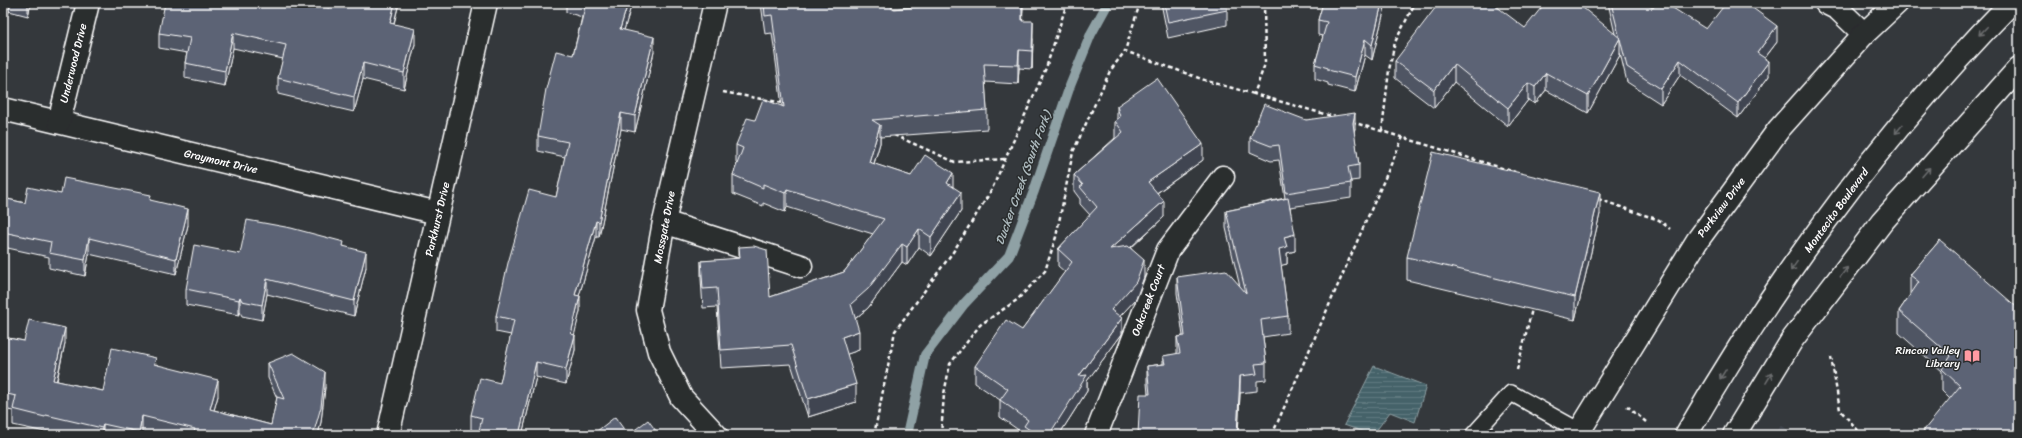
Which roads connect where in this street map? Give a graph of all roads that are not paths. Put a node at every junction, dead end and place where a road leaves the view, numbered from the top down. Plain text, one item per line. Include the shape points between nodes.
1 (88, 3) edge
2 (486, 3) edge
3 (715, 3) edge
4 (1826, 3) edge
5 (1897, 3) edge
6 (2011, 3) edge
7 (1864, 34) junction
8 (2019, 68) edge
9 (3, 109) edge
10 (58, 122) junction
11 (1223, 176) dead end
12 (438, 212) junction
13 (664, 222) junction
14 (801, 266) dead end
15 (1581, 434) edge
16 (388, 435) edge
17 (716, 435) edge
18 (1096, 435) edge
19 (1473, 435) edge
20 (1686, 435) edge
21 (1734, 435) edge

1 - 10 street, Underwood Drive
2 - 12 street, Parkhurst Drive
3 - 13 street, Mossgate Drive
4 - 7 street via 1838,9
5 - 7 street, Parkview Drive
6 -> 20 street, Montecito Boulevard via 1966,48 1848,190 1755,323
7 - 15 street, Parkview Drive via 1779,129 1693,247
21 -> 8 street via 1792,340 1882,222
9 - 10 street, Graymont Drive
10 - 12 street, Graymont Drive
11 - 18 street, Oakcreek Court via 1168,250
12 - 16 street, Parkhurst Drive
13 - 14 street
13 - 17 street, Mossgate Drive via 648,310 659,352 680,397
15 - 19 lane via 1511,393

